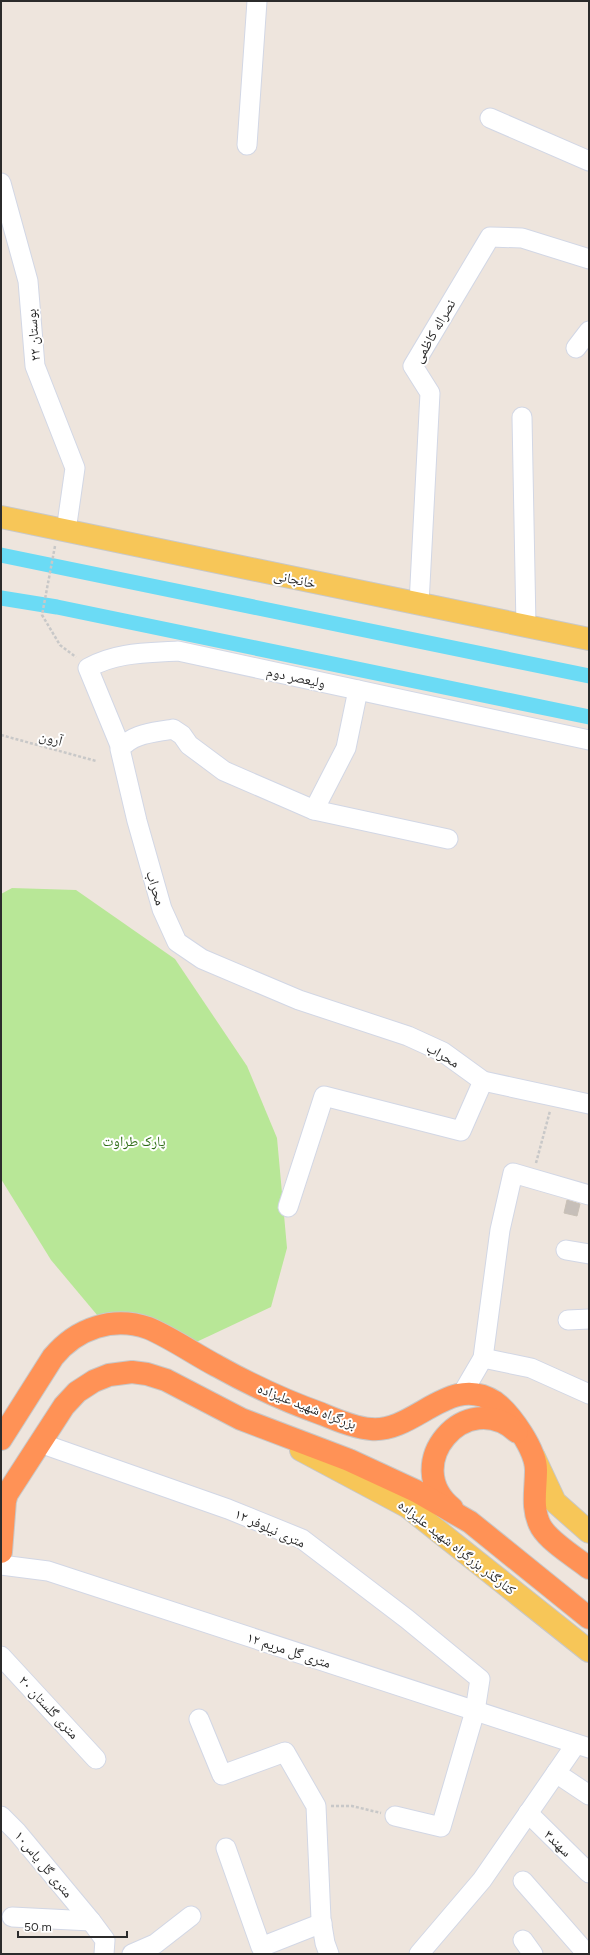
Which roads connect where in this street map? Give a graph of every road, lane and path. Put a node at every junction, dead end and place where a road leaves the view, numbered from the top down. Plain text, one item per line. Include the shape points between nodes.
1 (258, 1) edge
2 (490, 118) dead end
3 (247, 145) dead end
4 (589, 161) edge
5 (1, 182) edge
6 (589, 259) edge
7 (589, 332) edge
8 (576, 348) dead end
9 (522, 417) dead end
10 (1, 518) edge
11 (61, 537) junction
12 (419, 604) junction
13 (526, 626) junction
14 (589, 640) edge
15 (88, 668) junction
16 (358, 690) junction
17 (1, 735) edge
18 (589, 740) edge
19 (121, 748) junction
20 (96, 761) dead end
21 (314, 810) junction
22 (448, 839) dead end
23 (483, 1081) junction
24 (553, 1096) junction
25 (589, 1104) edge
26 (532, 1179) junction
27 (589, 1195) edge
28 (288, 1207) dead end
29 (566, 1250) dead end
30 (589, 1254) edge
31 (589, 1319) edge
32 (568, 1320) dead end
33 (483, 1358) junction
34 (462, 1394) junction
35 (589, 1394) edge
36 (252, 1424) junction
37 (1, 1439) edge
38 (40, 1443) junction
39 (527, 1444) junction
40 (470, 1522) junction
41 (589, 1532) edge
42 (1, 1552) edge
43 (1, 1564) edge
44 (589, 1568) edge
45 (589, 1618) edge
46 (589, 1651) edge
47 (1, 1656) edge
48 (475, 1711) junction
49 (199, 1719) dead end
50 (582, 1746) edge
51 (96, 1759) dead end
52 (556, 1773) junction
53 (589, 1795) edge
54 (316, 1806) junction
55 (528, 1813) junction
56 (1, 1816) edge
57 (395, 1816) joint
58 (226, 1848) dead end
59 (589, 1873) edge
60 (523, 1881) dead end
61 (191, 1916) dead end
62 (12, 1917) dead end
63 (92, 1921) junction
64 (322, 1923) junction
65 (159, 1949) edge
66 (104, 1954) edge
67 (132, 1954) edge
68 (329, 1954) edge
69 (419, 1954) edge
70 (586, 1954) edge

1 - 3 street
2 - 4 street
5 - 11 street, بوستان ۲۲ via 28,281 35,366 75,468
6 - 12 street, نصراله کاظمی via 522,238 490,237 413,366 430,393
7 - 8 street
9 - 13 street
10 - 11 main road, خانجانی
11 - 12 main road, خانجانی
11 - 15 path via 42,615 60,645
12 - 13 main road, خانجانی
13 - 14 main road, خانجانی
15 - 16 street, ولیعصر دوم via 100,661 127,654 178,651
15 - 19 street
16 - 18 street, ولیعصر دوم
16 - 21 street via 346,748
17 - 20 path, آرون
19 - 21 street via 127,740 172,729 224,771
19 - 23 street, محراب via 137,822 162,909 178,942 202,960 299,1000 408,1036 443,1052
21 - 22 street
23 - 24 street, محراب
23 - 28 street via 461,1131 324,1096
24 - 25 street, محراب
24 - 26 path
26 - 27 street
26 - 33 street via 513,1173 500,1230
29 - 30 street
31 - 32 street
33 - 34 street
33 - 35 street via 531,1368
34 - 37 highway, بزرگراه شهید علیزاده via 447,1398 395,1425 383,1429 367,1429 260,1389 152,1330 137,1325 102,1325 83,1332 61,1348
34 - 39 highway, بزرگراه شهید علیزاده via 480,1396 495,1402 507,1413
36 - 38 highway via 169,1382 132,1372 112,1374 80,1389 67,1403
36 - 40 highway via 371,1469
36 - 46 main road, کنارگذر بزرگراه شهید علیزاده via 402,1503
38 - 42 highway via 6,1498
38 - 48 street, ۱۲ متری نیلوفر via 228,1509 302,1539 480,1679
39 - 40 highway via 504,1423 492,1419 467,1421 446,1434 439,1444 433,1464 437,1488 446,1502
39 - 41 main road via 555,1502
39 - 44 highway, بزرگراه شهید علیزاده via 536,1471 535,1508 540,1523 548,1535
40 - 45 highway
43 - 48 street, ۱۲ متری گل مریم via 48,1571
47 - 51 street, ۲۰ متری گلستان
48 - 50 street, ۱۲ متری گل مریم
48 - 57 street via 441,1827
49 - 54 street via 222,1775 285,1752
50 - 52 street
52 - 53 street
52 - 55 street
54 - 57 path via 352,1806
54 - 64 street
55 - 59 street, سهند۳
55 - 69 street via 482,1880
56 - 63 street, ۱۰متری گل یاس
58 - 64 street via 261,1947
60 - 70 street
61 - 65 street
62 - 63 street
63 - 66 street, ۱۰متری گل یاس via 105,1940
64 - 68 street
65 - 67 street

